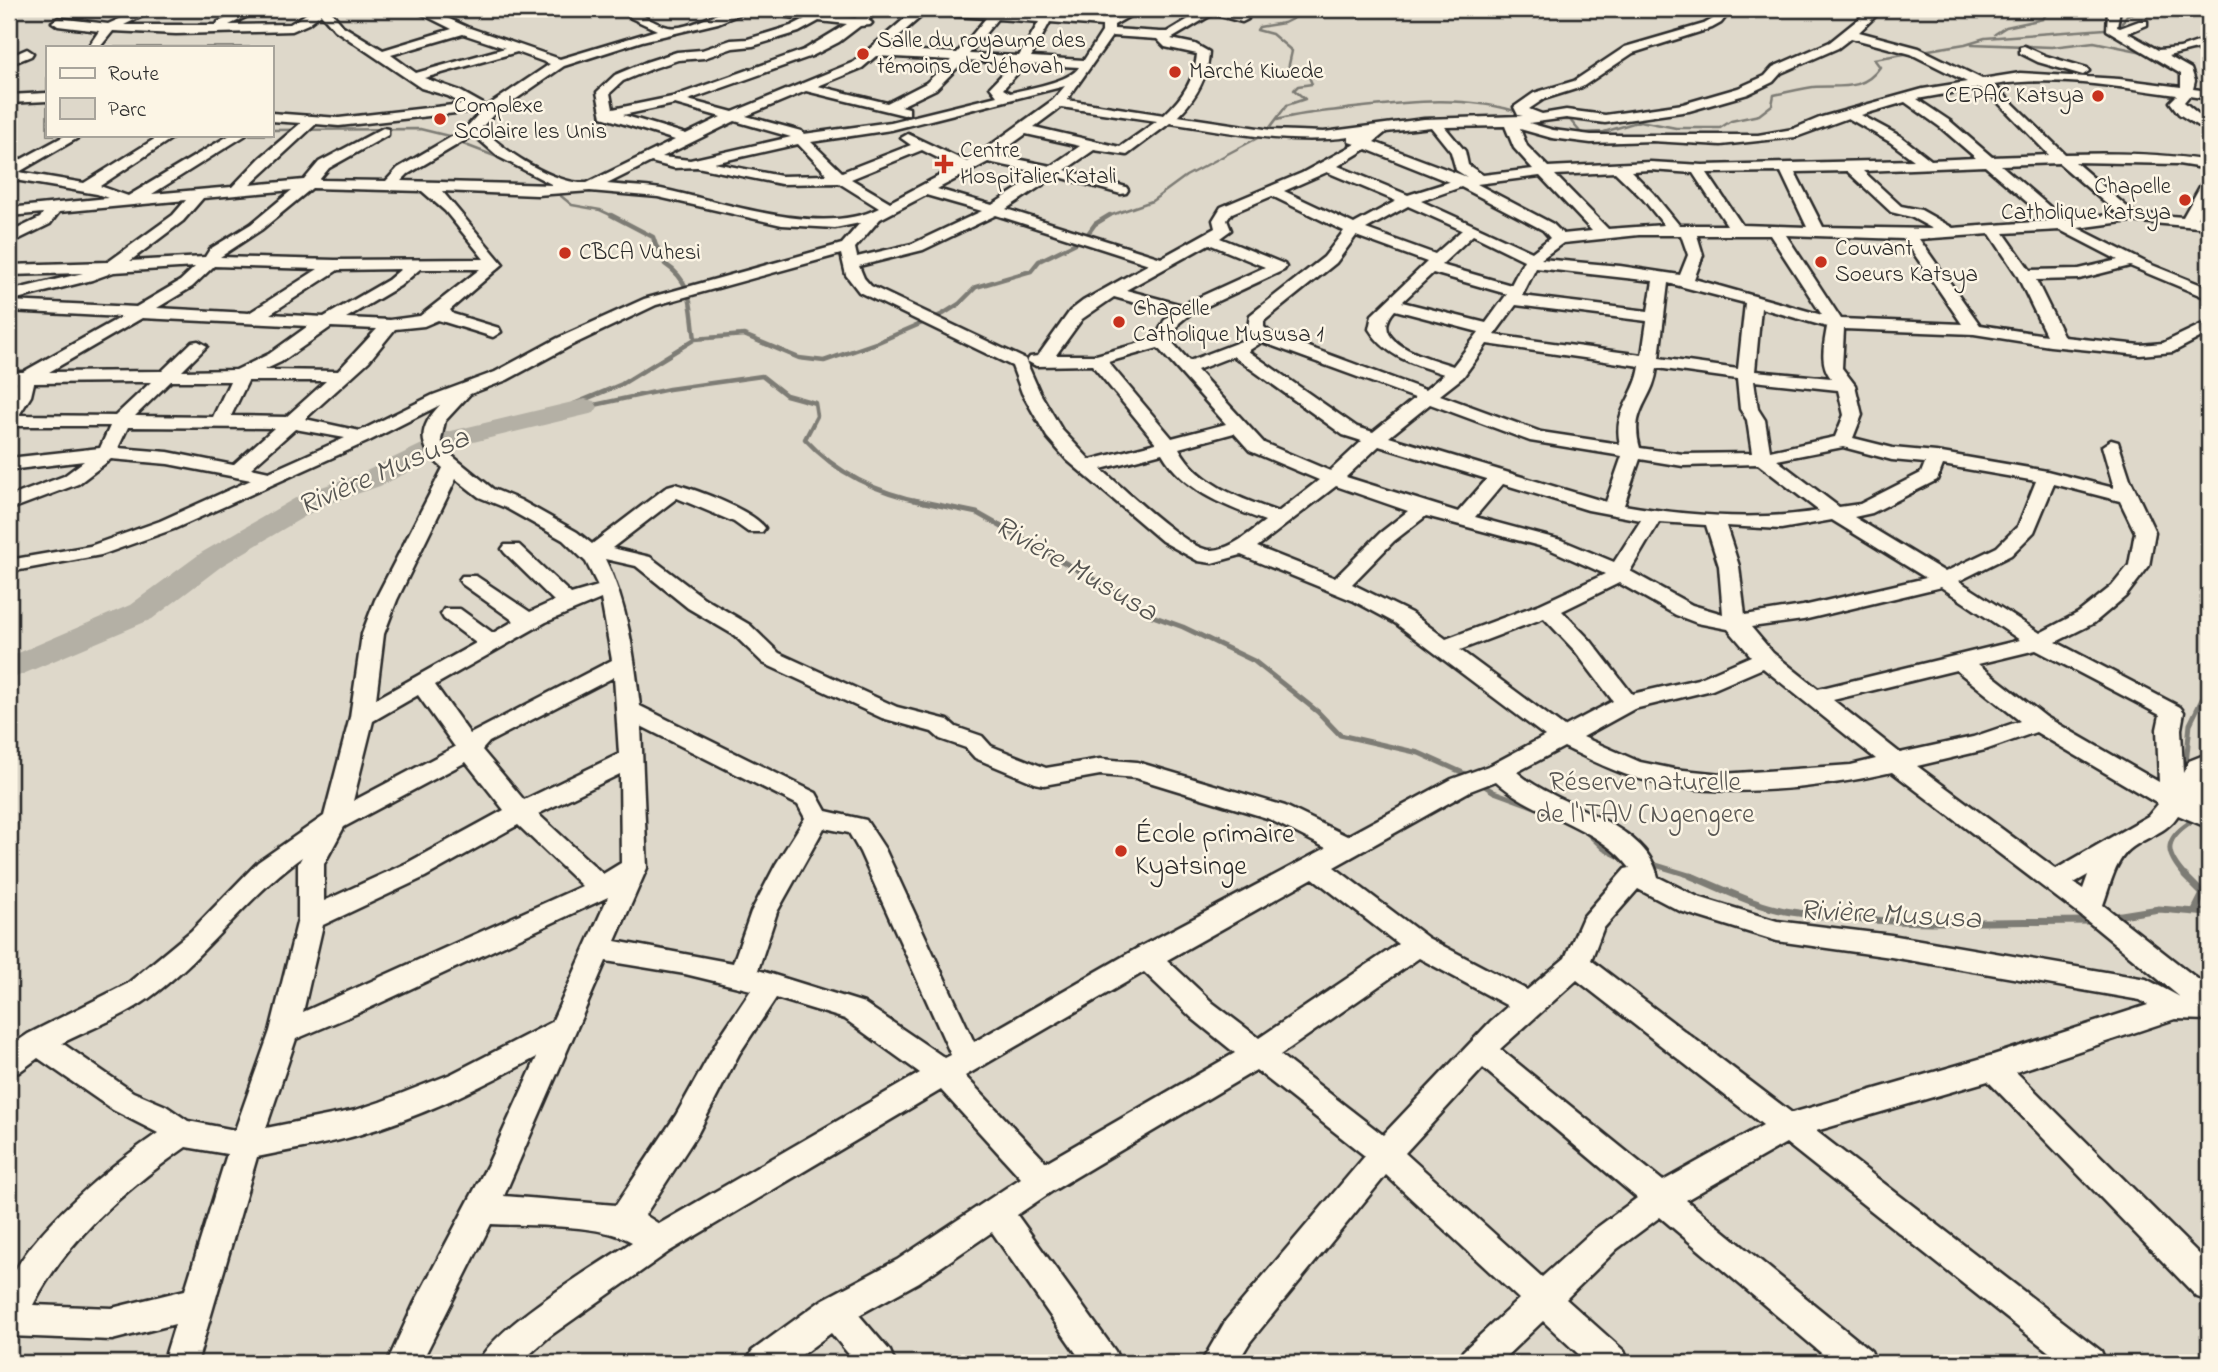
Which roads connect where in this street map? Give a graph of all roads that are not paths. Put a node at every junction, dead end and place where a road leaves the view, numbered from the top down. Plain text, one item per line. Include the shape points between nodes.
1 (151, 9) edge
2 (257, 9) edge
3 (322, 9) edge
4 (418, 9) edge
5 (629, 9) edge
6 (707, 9) edge
7 (743, 9) edge
8 (748, 9) edge
9 (875, 9) edge
10 (922, 9) edge
11 (1058, 9) edge
12 (1136, 9) edge
13 (1209, 9) edge
14 (1726, 9) edge
15 (1877, 9) edge
16 (2114, 9) edge
17 (996, 12) edge
18 (816, 18) junction
19 (1047, 18) junction
20 (1242, 19) dead end
21 (714, 21) junction
22 (58, 22) dead end
23 (442, 22) junction
24 (860, 23) junction
25 (2143, 23) dead end
26 (111, 27) junction
27 (904, 27) junction
28 (1108, 27) junction
29 (418, 28) dead end
30 (213, 29) junction
31 (2114, 29) junction
32 (463, 30) junction
33 (674, 30) junction
34 (1850, 34) junction
35 (1160, 36) junction
36 (384, 37) dead end
37 (639, 38) junction
38 (2209, 42) edge
39 (362, 43) junction
40 (731, 44) junction
41 (94, 46) edge
42 (516, 49) junction
43 (2024, 50) dead end
44 (876, 51) junction
45 (27, 53) dead end
46 (590, 53) junction
47 (382, 54) junction
48 (2155, 54) junction
49 (677, 56) junction
50 (963, 57) junction
51 (1023, 60) junction
52 (9, 61) edge
53 (560, 63) junction
54 (1083, 70) junction
55 (629, 75) junction
56 (414, 77) junction
57 (739, 77) junction
58 (1981, 82) junction
59 (2119, 83) junction
60 (802, 87) junction
61 (771, 90) junction
62 (2187, 93) junction
63 (1007, 96) junction
64 (2209, 96) edge
65 (46, 97) edge
66 (1907, 98) junction
67 (9, 99) edge
68 (675, 100) junction
69 (1058, 103) junction
70 (891, 106) junction
71 (482, 109) junction
72 (607, 114) junction
73 (1852, 115) junction
74 (732, 117) junction
75 (273, 118) edge
76 (1170, 118) junction
77 (1535, 118) junction
78 (922, 119) junction
79 (1510, 122) junction
80 (1435, 123) junction
81 (305, 126) junction
82 (891, 126) junction
83 (475, 128) junction
84 (1023, 129) junction
85 (2209, 129) edge
86 (1380, 131) junction
87 (383, 132) dead end
88 (74, 136) edge
89 (168, 136) edge
90 (237, 136) edge
91 (1341, 136) junction
92 (1674, 138) junction
93 (690, 139) junction
94 (801, 139) junction
95 (1749, 140) junction
96 (1366, 143) junction
97 (1093, 144) junction
98 (920, 146) junction
99 (986, 157) junction
100 (651, 158) junction
101 (2060, 158) junction
102 (1987, 160) junction
103 (696, 163) junction
104 (1926, 163) junction
105 (2209, 166) edge
106 (1328, 167) junction
107 (1618, 167) junction
108 (1765, 167) junction
109 (1851, 167) junction
110 (969, 168) junction
111 (1700, 168) junction
112 (1786, 168) junction
113 (1053, 171) junction
114 (1541, 172) junction
115 (9, 173) edge
116 (838, 179) junction
117 (1481, 180) junction
118 (1462, 182) junction
119 (2209, 183) edge
120 (307, 184) junction
121 (390, 185) junction
122 (425, 186) junction
123 (88, 187) junction
124 (590, 187) junction
125 (567, 188) junction
126 (237, 190) junction
127 (926, 190) junction
128 (1121, 190) dead end
129 (1272, 191) junction
130 (198, 195) junction
131 (1408, 200) junction
132 (128, 201) junction
133 (890, 208) junction
134 (53, 209) junction
135 (996, 210) junction
136 (9, 212) edge
137 (875, 216) junction
138 (2130, 217) junction
139 (2189, 220) junction
140 (2209, 224) edge
141 (2062, 225) junction
142 (1737, 229) junction
143 (1355, 230) junction
144 (1470, 230) junction
145 (1681, 230) junction
146 (1775, 230) junction
147 (1817, 231) junction
148 (1995, 231) junction
149 (1603, 233) junction
150 (1952, 233) junction
151 (1909, 236) junction
152 (9, 239) edge
153 (1209, 239) junction
154 (1559, 239) junction
155 (847, 247) junction
156 (1532, 260) junction
157 (210, 261) junction
158 (2130, 261) junction
159 (1161, 263) junction
160 (1433, 263) junction
161 (495, 264) junction
162 (850, 264) junction
163 (335, 265) junction
164 (414, 266) junction
165 (112, 267) junction
166 (1278, 267) junction
167 (9, 270) edge
168 (2025, 275) junction
169 (1309, 278) junction
170 (1661, 278) junction
171 (1685, 281) junction
172 (50, 285) junction
173 (1111, 290) junction
174 (2209, 294) edge
175 (1514, 295) junction
176 (9, 296) edge
177 (1754, 300) junction
178 (1391, 304) junction
179 (9, 306) edge
180 (27, 308) junction
181 (1184, 311) junction
182 (134, 314) junction
183 (436, 314) junction
184 (1656, 317) junction
185 (252, 318) junction
186 (9, 320) edge
187 (330, 321) junction
188 (1836, 324) junction
189 (390, 325) junction
190 (1974, 329) junction
191 (2204, 333) edge
192 (1488, 334) junction
193 (494, 335) dead end
194 (1265, 337) junction
195 (1162, 342) junction
196 (2058, 342) junction
197 (198, 346) dead end
198 (1236, 350) junction
199 (1044, 360) junction
200 (1097, 360) junction
201 (1650, 361) junction
202 (1019, 363) junction
203 (1184, 369) junction
204 (243, 373) junction
205 (1457, 373) junction
206 (1745, 374) junction
207 (342, 376) junction
208 (18, 377) edge
209 (165, 377) junction
210 (485, 382) junction
211 (1846, 385) junction
212 (1424, 397) junction
213 (9, 419) edge
214 (122, 419) junction
215 (220, 421) junction
216 (294, 421) junction
217 (1237, 427) junction
218 (362, 437) junction
219 (1374, 440) junction
220 (1843, 441) junction
221 (1167, 444) junction
222 (2111, 446) dead end
223 (107, 453) junction
224 (1632, 453) junction
225 (441, 456) junction
226 (1762, 458) junction
227 (1936, 458) junction
228 (9, 464) edge
229 (1087, 467) junction
230 (236, 472) junction
231 (1500, 476) junction
232 (2048, 477) junction
233 (274, 478) junction
234 (1333, 479) junction
235 (2129, 497) junction
236 (9, 504) edge
237 (1417, 507) junction
238 (1613, 509) junction
239 (1837, 515) junction
240 (1653, 516) junction
241 (1463, 518) junction
242 (1280, 520) junction
243 (1714, 520) junction
244 (755, 528) dead end
245 (1242, 548) junction
246 (512, 549) dead end
247 (589, 550) junction
248 (9, 566) edge
249 (1618, 573) junction
250 (470, 580) dead end
251 (1944, 580) junction
252 (1338, 586) junction
253 (610, 590) junction
254 (568, 603) junction
255 (1548, 609) junction
256 (452, 614) dead end
257 (530, 622) junction
258 (1735, 623) junction
259 (2039, 642) junction
260 (491, 643) junction
261 (1443, 648) junction
262 (1765, 658) junction
263 (1958, 660) junction
264 (624, 663) junction
265 (422, 684) junction
266 (1816, 697) junction
267 (1627, 704) junction
268 (629, 710) junction
269 (362, 717) junction
270 (2038, 723) junction
271 (1562, 737) junction
272 (469, 750) junction
273 (631, 758) junction
274 (2209, 761) edge
275 (1898, 764) junction
276 (1494, 773) junction
277 (2172, 801) junction
278 (520, 812) junction
279 (818, 818) junction
280 (2206, 818) edge
281 (335, 821) junction
282 (2119, 844) junction
283 (1347, 847) junction
284 (1312, 865) junction
285 (634, 868) junction
286 (1644, 870) junction
287 (2055, 882) junction
288 (602, 889) junction
289 (2089, 908) junction
290 (311, 919) junction
291 (1418, 945) junction
292 (597, 948) junction
293 (1146, 957) junction
294 (1576, 964) junction
295 (756, 980) junction
296 (1530, 1004) junction
297 (2209, 1004) edge
298 (2175, 1008) junction
299 (2209, 1009) edge
300 (562, 1030) junction
301 (284, 1031) junction
302 (38, 1042) junction
303 (1481, 1051) junction
304 (1258, 1054) junction
305 (9, 1063) edge
306 (957, 1067) junction
307 (1993, 1067) junction
308 (1787, 1127) junction
309 (182, 1133) junction
310 (245, 1146) junction
311 (1385, 1154) junction
312 (1043, 1180) junction
313 (1660, 1199) junction
314 (482, 1209) junction
315 (997, 1214) junction
316 (624, 1220) junction
317 (659, 1241) junction
318 (2209, 1286) edge
319 (1544, 1300) junction
320 (197, 1303) junction
321 (834, 1311) junction
322 (9, 1319) edge
323 (180, 1363) edge
324 (404, 1363) edge
325 (495, 1363) edge
326 (764, 1363) edge
327 (878, 1363) edge
328 (1103, 1363) edge
329 (1218, 1363) edge
330 (1475, 1363) edge
331 (1612, 1363) edge
332 (1859, 1363) edge
333 (2089, 1363) edge

1 - 26 street
2 - 30 street
3 - 30 street via 292,27
3 - 39 street
4 - 23 street
5 - 33 street via 635,16
6 - 21 street
7 - 21 street
8 - 18 street
9 - 24 street
10 - 17 street
10 - 27 street
11 - 19 street
12 - 28 street
13 - 20 street
13 - 35 street via 1170,36
14 - 77 street via 1708,26 1629,50 1578,84 1521,107
15 - 34 street
16 - 31 street
17 - 19 street
17 - 50 street
18 - 24 street
18 - 40 street via 795,29
19 - 28 street
19 - 51 street
21 - 33 street
22 - 26 street
23 - 29 street
23 - 32 street
24 - 27 street
24 - 57 street via 808,52
25 - 31 street
26 - 30 street
26 - 41 street
27 - 44 street
28 - 35 street
28 - 54 street
31 - 48 street
32 - 42 street
32 - 47 street
33 - 37 street
33 - 40 street
34 - 58 street via 1907,48
34 - 77 street via 1777,70 1759,84 1704,104 1605,119 1566,114
35 - 76 street via 1169,44 1203,52 1204,59 1188,96
36 - 39 street
37 - 46 street
37 - 49 street
38 - 48 street
39 - 47 street
40 - 49 street via 704,54
42 - 53 street
42 - 56 street
43 - 59 street
44 - 50 street
44 - 60 street via 840,74
45 - 52 street
46 - 53 street
46 - 55 street
47 - 56 street
48 - 62 street via 2186,72
49 - 55 street
50 - 51 street
50 - 70 street via 931,86
51 - 54 street
51 - 63 street via 996,87
53 - 71 street
54 - 63 street via 1056,85
54 - 69 street
55 - 72 street via 603,92
56 - 71 street
57 - 61 street
57 - 68 street
58 - 59 street via 2020,77
58 - 66 street
58 - 101 street
59 - 62 street
60 - 61 street
60 - 70 street
61 - 74 street
62 - 64 street
62 - 85 street via 2177,102
63 - 78 street
65 - 67 street
66 - 73 street
66 - 102 street
68 - 72 street
68 - 74 street
69 - 76 street
69 - 84 street
70 - 78 street
71 - 81 street
71 - 83 street
72 - 93 street
73 - 95 street via 1796,133
73 - 104 street
74 - 93 street
74 - 94 street
75 - 81 street
76 - 91 street via 1266,133
76 - 97 street via 1122,152
77 - 79 street
78 - 82 street
79 - 80 street
79 - 92 street via 1574,138
79 - 114 street via 1521,148
80 - 86 street
80 - 117 street via 1458,151 1461,167
81 - 126 street
82 - 94 street
82 - 98 street
83 - 121 street via 403,171
83 - 125 street via 508,156
84 - 97 street
84 - 99 street
86 - 91 street
86 - 96 street
87 - 120 street via 324,165
88 - 115 street
89 - 123 street
90 - 132 street
91 - 96 street
92 - 95 street
92 - 111 street
93 - 100 street
94 - 103 street
94 - 116 street
95 - 108 street via 1744,144
96 - 106 street
96 - 118 street
97 - 113 street
98 - 110 street
98 - 116 street
99 - 110 street
99 - 113 street
100 - 103 street
100 - 124 street
101 - 102 street
101 - 105 street via 2152,159
101 - 138 street
102 - 104 street
102 - 141 street
103 - 116 street via 781,180
104 - 109 street
106 - 129 street
106 - 131 street
107 - 111 street
107 - 114 street
107 - 145 street
108 - 111 street
108 - 112 street
109 - 112 street
109 - 150 street via 1896,209 1916,213
110 - 127 street
111 - 142 street
112 - 147 street
113 - 128 street
113 - 135 street
114 - 117 street
114 - 149 street
115 - 123 street
116 - 133 street
117 - 118 street
118 - 131 street
118 - 154 street via 1548,227
119 - 139 street
120 - 121 street
120 - 126 street
120 - 157 street via 256,227 215,251
121 - 122 street
122 - 125 street
122 - 161 street via 440,195
123 - 132 street
124 - 125 street
124 - 137 street via 658,193 782,221 835,223
126 - 130 street
127 - 133 street
127 - 135 street
129 - 143 street
129 - 153 street via 1226,211 1220,220 1223,230
130 - 132 street
130 - 165 street via 178,218
131 - 143 street
131 - 144 street
132 - 134 street
133 - 137 street
134 - 136 street
134 - 152 street via 46,221
135 - 159 street
135 - 162 street via 934,243 890,258
137 - 155 street
138 - 139 street
138 - 141 street
139 - 140 street
141 - 148 street
141 - 158 street
142 - 145 street
142 - 146 street
143 - 160 street
143 - 169 street
144 - 156 street
144 - 160 street
145 - 149 street
145 - 171 street via 1696,244 1697,253
146 - 147 street
146 - 188 street
147 - 151 street
148 - 150 street
148 - 168 street
149 - 154 street
150 - 151 street
151 - 190 street
153 - 159 street
153 - 166 street
154 - 156 street
155 - 162 street
155 - 210 street via 627,311
156 - 170 street
156 - 175 street
157 - 163 street
157 - 165 street
157 - 182 street via 186,284
158 - 168 street via 2088,275
158 - 174 street
159 - 173 street
160 - 175 street
160 - 178 street
161 - 164 street
161 - 183 street
162 - 202 street via 854,280 865,289
163 - 164 street
163 - 185 street
164 - 187 street
165 - 167 street
165 - 172 street
166 - 169 street
166 - 181 street
168 - 196 street
169 - 194 street via 1256,319 1256,328
170 - 171 street
170 - 184 street
171 - 177 street
172 - 176 street
172 - 180 street
173 - 181 street
173 - 199 street via 1076,315
175 - 184 street
175 - 192 street
177 - 188 street
177 - 206 street
178 - 192 street
178 - 205 street via 1378,319 1377,329 1387,343
179 - 180 street
180 - 182 street
180 - 186 street
181 - 195 street via 1172,321
182 - 185 street
182 - 208 street via 67,356
183 - 189 street via 424,321
183 - 193 street
184 - 201 street
185 - 187 street
187 - 189 street
187 - 204 street via 275,358
188 - 190 street
188 - 211 street via 1833,369
189 - 207 street
190 - 196 street
191 - 196 street via 2167,348 2140,350
192 - 201 street
192 - 205 street
194 - 198 street
194 - 212 street
195 - 200 street
195 - 203 street
197 - 209 street
198 - 203 street
198 - 219 street via 1350,431
199 - 200 street
199 - 202 street
200 - 221 street
201 - 206 street
201 - 224 street via 1647,380 1628,417
202 - 229 street via 1054,433
203 - 217 street
204 - 207 street
204 - 209 street
204 - 215 street
205 - 212 street
206 - 211 street
206 - 226 street
207 - 216 street
208 - 209 street
208 - 213 street via 22,396
209 - 214 street
210 - 218 street
210 - 225 street via 456,397 433,427
211 - 220 street via 1853,415
212 - 219 street
212 - 224 street via 1537,437
213 - 214 street
214 - 215 street
214 - 223 street
215 - 216 street
216 - 218 street
216 - 230 street
217 - 221 street
217 - 234 street via 1257,447
218 - 233 street
219 - 231 street
219 - 234 street
220 - 226 street
220 - 227 street via 1892,454
221 - 229 street
221 - 242 street via 1174,460 1208,491
222 - 235 street
223 - 228 street
223 - 230 street via 168,458
223 - 236 street via 71,480
224 - 226 street via 1683,460
224 - 238 street
225 - 247 street via 486,493
225 - 269 street via 373,634
226 - 239 street
227 - 232 street
227 - 239 street via 1930,476 1865,509
229 - 245 street via 1169,537 1198,555 1212,557
230 - 233 street
231 - 238 street
231 - 241 street
232 - 235 street
232 - 251 street via 2027,528 2004,551
233 - 248 street via 94,551
234 - 237 street
234 - 242 street
235 - 259 street via 2145,532 2139,566 2119,591 2086,618
237 - 241 street
237 - 252 street via 1419,512
238 - 240 street
239 - 243 street via 1781,523
239 - 251 street
240 - 243 street
240 - 249 street
241 - 249 street via 1554,544
242 - 245 street
243 - 258 street via 1730,566
244 - 247 street via 741,517 675,490
245 - 252 street
246 - 254 street
247 - 253 street
247 - 283 street via 643,561 696,603 742,630 771,658 791,668 890,713 940,726 974,742 983,752 1044,777 1100,766 1138,770 1276,812
249 - 255 street
249 - 258 street via 1684,610
250 - 257 street
251 - 258 street via 1803,613
251 - 259 street
252 - 261 street via 1402,618
253 - 254 street
253 - 264 street
254 - 257 street
255 - 261 street
255 - 267 street
256 - 260 street
257 - 260 street
258 - 262 street
259 - 263 street
259 - 277 street via 2172,712
260 - 265 street
261 - 271 street
262 - 266 street
262 - 267 street via 1704,685
263 - 266 street
263 - 270 street
264 - 268 street
264 - 272 street via 481,736
265 - 269 street
265 - 272 street
266 - 275 street
267 - 271 street
268 - 273 street
268 - 279 street via 807,799
269 - 281 street
270 - 275 street
270 - 277 street
271 - 275 street via 1634,769 1722,783 1851,774
271 - 276 street
272 - 278 street
272 - 281 street
273 - 278 street
273 - 285 street
274 - 280 street via 2198,767 2190,782
275 - 287 street
276 - 283 street via 1461,785
276 - 286 street via 1585,822
277 - 280 street
277 - 282 street via 2158,824
278 - 288 street
278 - 290 street via 416,870
279 - 295 street via 764,912
279 - 306 street via 858,826 872,849
281 - 290 street via 311,864
281 - 302 street via 267,869 201,938 137,992
282 - 287 street
282 - 289 street
283 - 284 street
284 - 291 street
284 - 293 street
285 - 288 street
285 - 292 street
286 - 294 street via 1592,924
286 - 298 street via 1689,904 1777,931 2146,990
287 - 289 street
288 - 301 street via 340,1011
289 - 297 street
290 - 301 street
291 - 296 street
291 - 304 street
292 - 295 street via 685,962
292 - 300 street
293 - 304 street via 1203,1011
293 - 306 street
294 - 296 street
294 - 308 street
295 - 306 street via 854,1011
295 - 316 street via 729,1046 687,1124
296 - 303 street
298 - 299 street
298 - 307 street
300 - 310 street via 461,1083 386,1113
300 - 314 street
301 - 310 street
302 - 305 street
302 - 309 street via 123,1101
303 - 311 street
303 - 313 street
304 - 311 street
304 - 312 street
306 - 312 street
306 - 317 street
307 - 308 street
307 - 318 street
308 - 313 street
308 - 333 street
309 - 310 street
309 - 322 street via 115,1182 66,1232 35,1269
310 - 320 street
311 - 319 street
311 - 329 street via 1238,1331
312 - 315 street
313 - 319 street via 1606,1239
313 - 332 street
314 - 316 street
314 - 324 street
315 - 321 street
315 - 328 street
316 - 317 street
317 - 325 street via 538,1325
319 - 330 street
319 - 331 street
320 - 322 street via 112,1324
320 - 323 street
321 - 326 street
321 - 327 street

